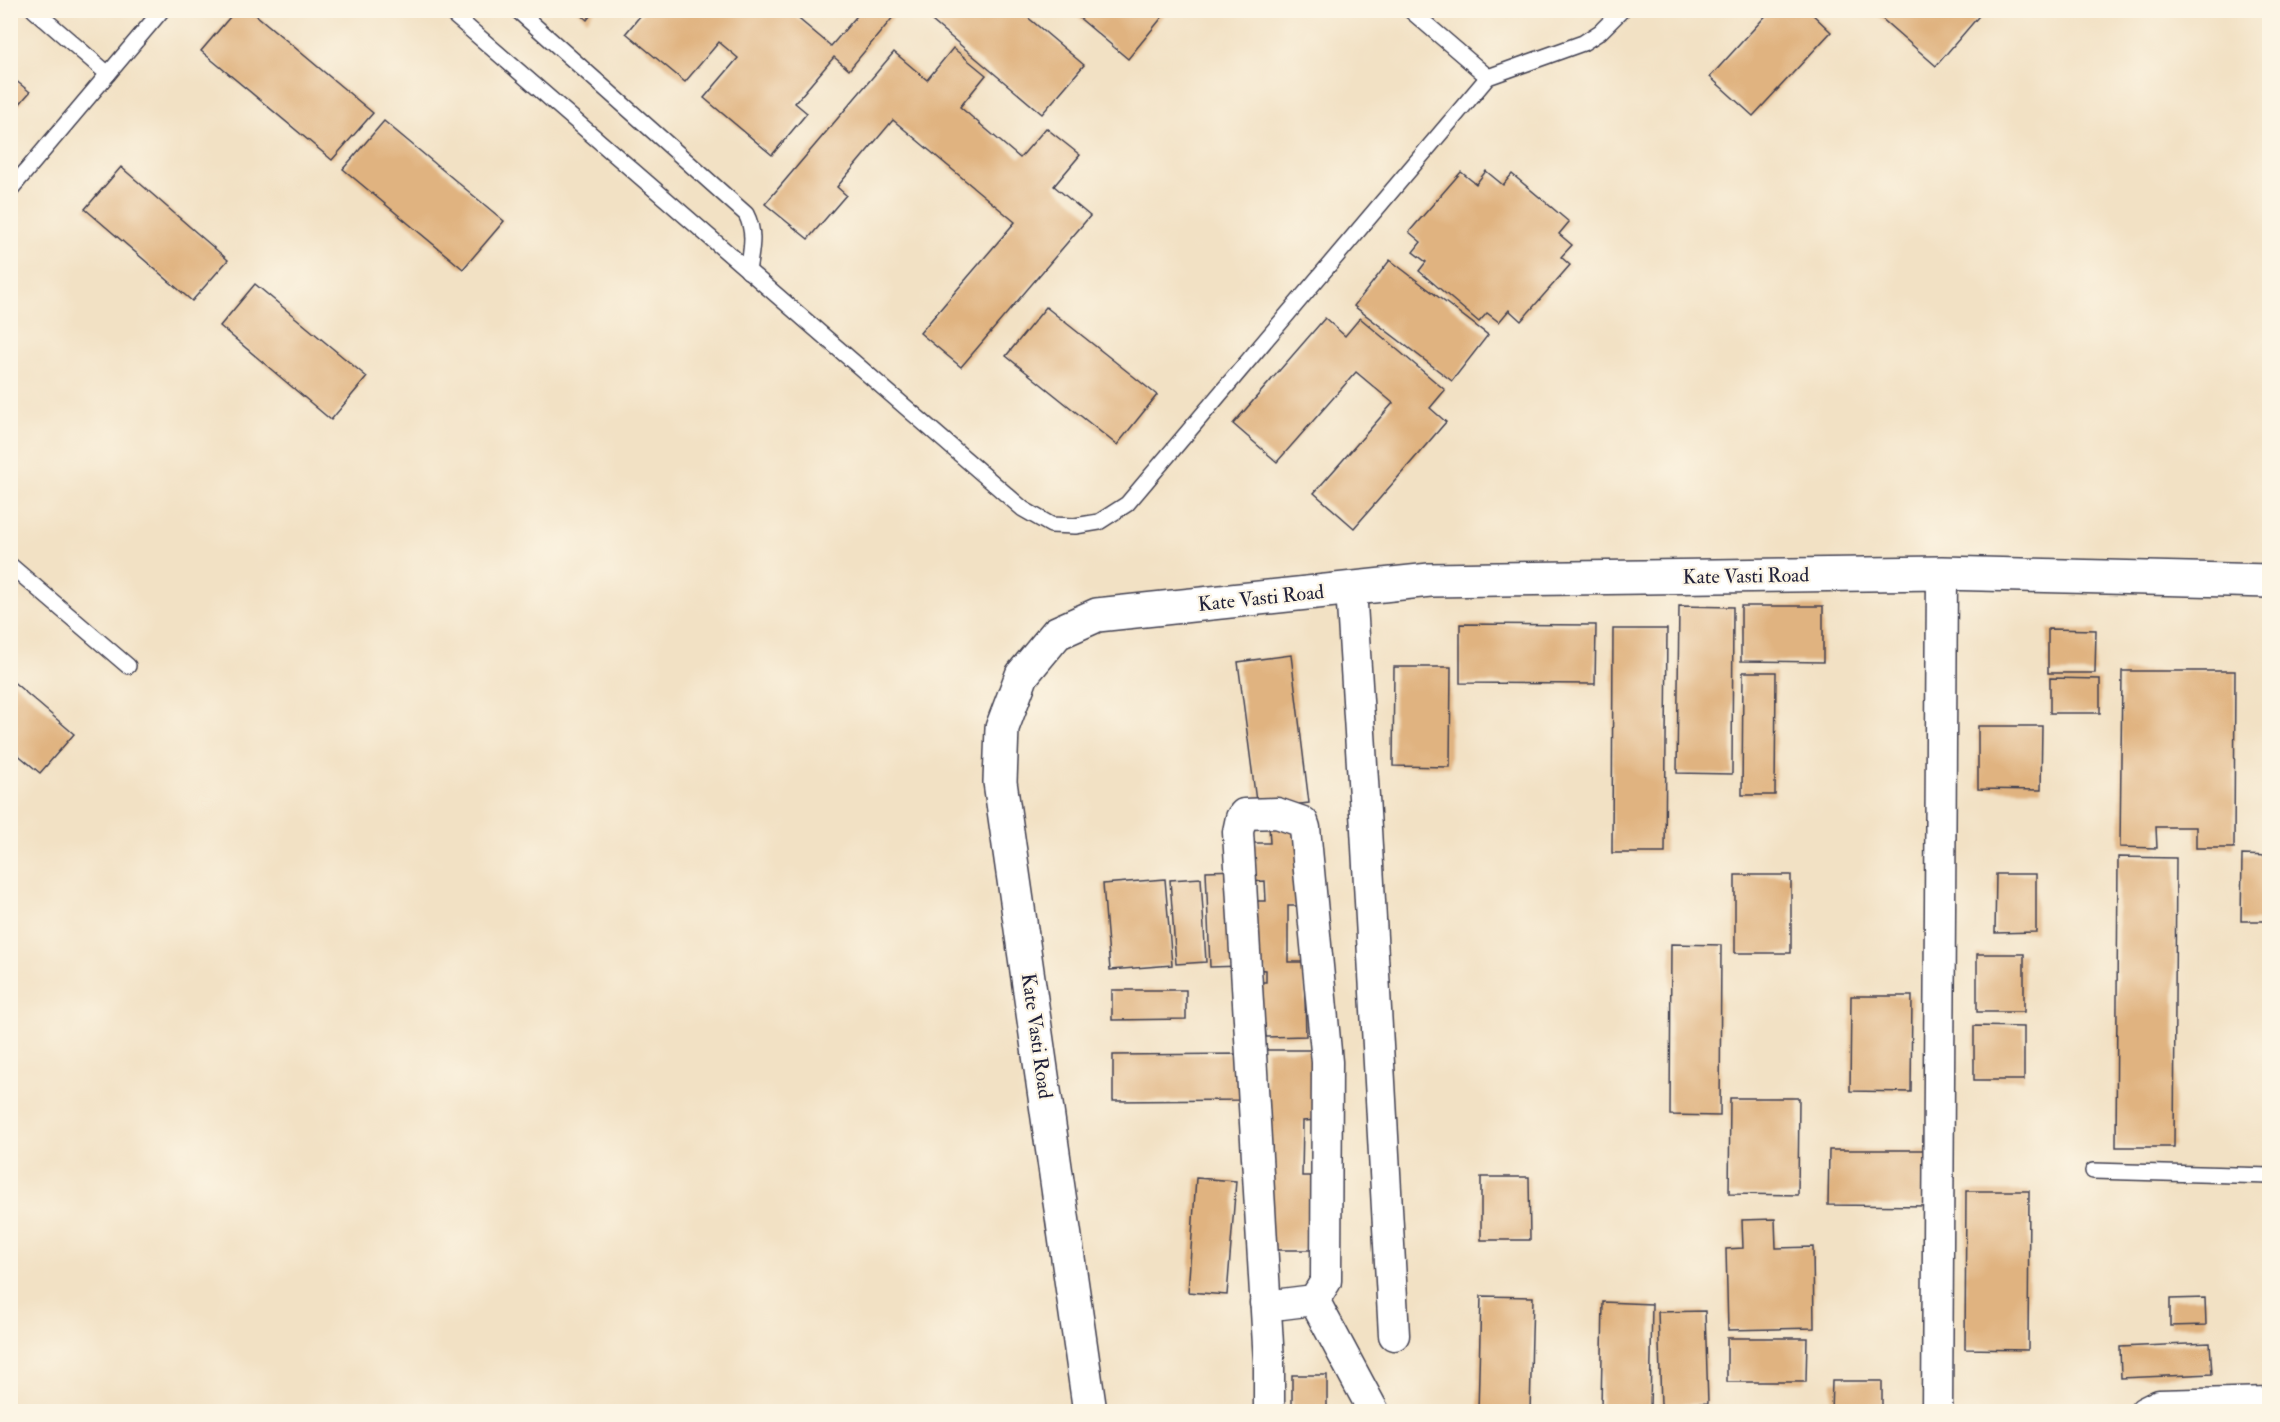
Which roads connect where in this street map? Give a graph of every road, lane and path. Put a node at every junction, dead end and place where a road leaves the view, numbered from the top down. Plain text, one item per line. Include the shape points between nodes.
1 (33, 10) edge
2 (162, 10) edge
3 (448, 10) edge
4 (517, 10) edge
5 (1410, 10) edge
6 (1622, 10) edge
7 (108, 74) junction
8 (1488, 77) junction
9 (10, 190) edge
10 (748, 271) junction
11 (10, 565) edge
12 (1942, 573) junction
13 (2270, 581) edge
14 (1351, 588) junction
15 (128, 666) dead end
16 (2093, 1171) dead end
17 (2270, 1176) edge
18 (1314, 1300) junction
19 (1265, 1303) junction
20 (1394, 1335) dead end
21 (2270, 1402) edge
22 (1090, 1412) edge
23 (1269, 1412) edge
24 (1374, 1412) edge
25 (1937, 1412) edge
26 (2145, 1412) edge

1 - 7 lane
2 - 7 lane
3 - 10 lane
4 - 10 lane via 746,214 753,237
5 - 8 lane
6 - 8 lane via 1583,43
7 - 9 lane
8 - 10 lane via 1127,504 1099,522 1051,525 1023,509
11 - 15 lane
12 - 13 street, Kate Vasti Road
12 - 14 street, Kate Vasti Road via 1430,580
12 - 25 street
14 - 20 street
14 - 22 street, Kate Vasti Road via 1097,615 1057,633 1022,675 1002,728 1000,782
16 - 17 lane
18 - 19 street
18 - 19 street via 1326,1281 1327,1062 1305,828 1303,822 1283,814 1244,814 1238,832
18 - 24 street
19 - 23 street
21 - 26 street via 2159,1405

